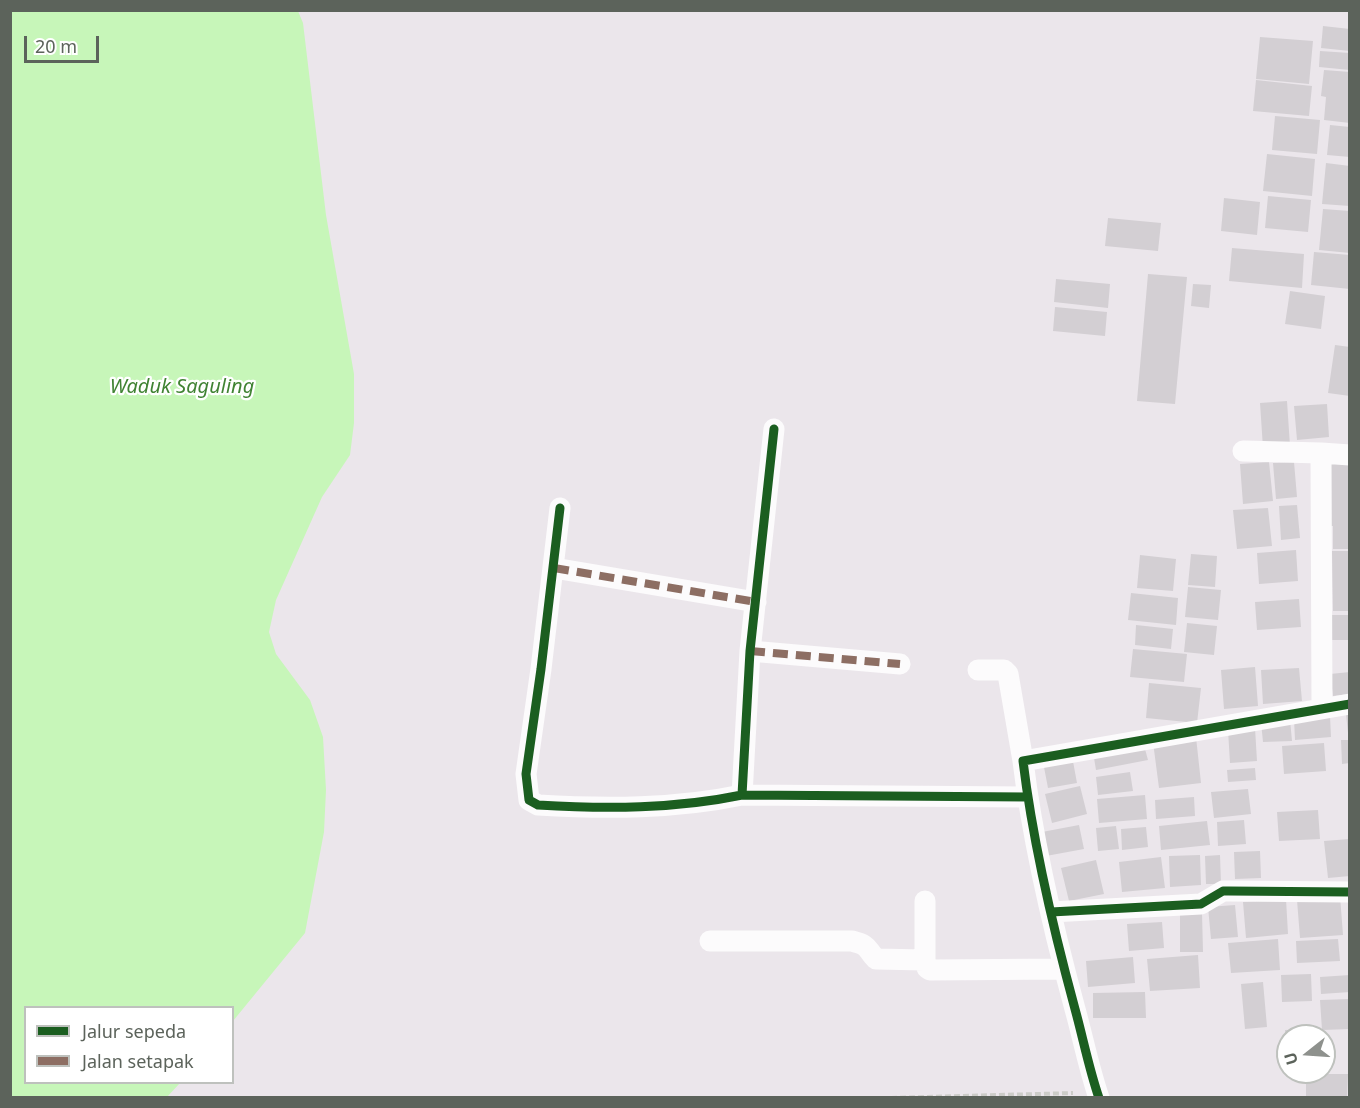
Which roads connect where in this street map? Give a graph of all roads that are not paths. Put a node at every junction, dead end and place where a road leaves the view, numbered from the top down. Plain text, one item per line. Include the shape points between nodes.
1 (774, 429) dead end
2 (1243, 451) dead end
3 (1321, 453) junction
4 (1350, 455) edge
5 (560, 508) dead end
6 (554, 568) junction
7 (756, 602) junction
8 (750, 651) junction
9 (900, 664) dead end
10 (978, 670) dead end
11 (1350, 705) edge
12 (1322, 708) junction
13 (1023, 761) junction
14 (742, 795) junction
15 (1028, 797) junction
16 (1350, 892) edge
17 (925, 901) dead end
18 (1051, 912) junction
19 (710, 941) dead end
20 (925, 960) junction
21 (1064, 969) junction
22 (1098, 1095) edge

1 - 7 street
2 - 3 street
3 - 4 street
3 - 12 street
5 - 6 street
6 - 7 street
6 - 14 street via 526,774 529,800 544,806 640,807 709,802
7 - 8 street
8 - 9 street
8 - 14 street
10 - 13 street via 1004,670 1008,674
11 - 12 street
12 - 13 street
13 - 15 street
14 - 15 street
15 - 18 street
16 - 18 street via 1228,891 1201,904
17 - 20 street
18 - 21 street
19 - 20 street via 852,941 865,944 876,959
20 - 21 street via 930,970
21 - 22 street

